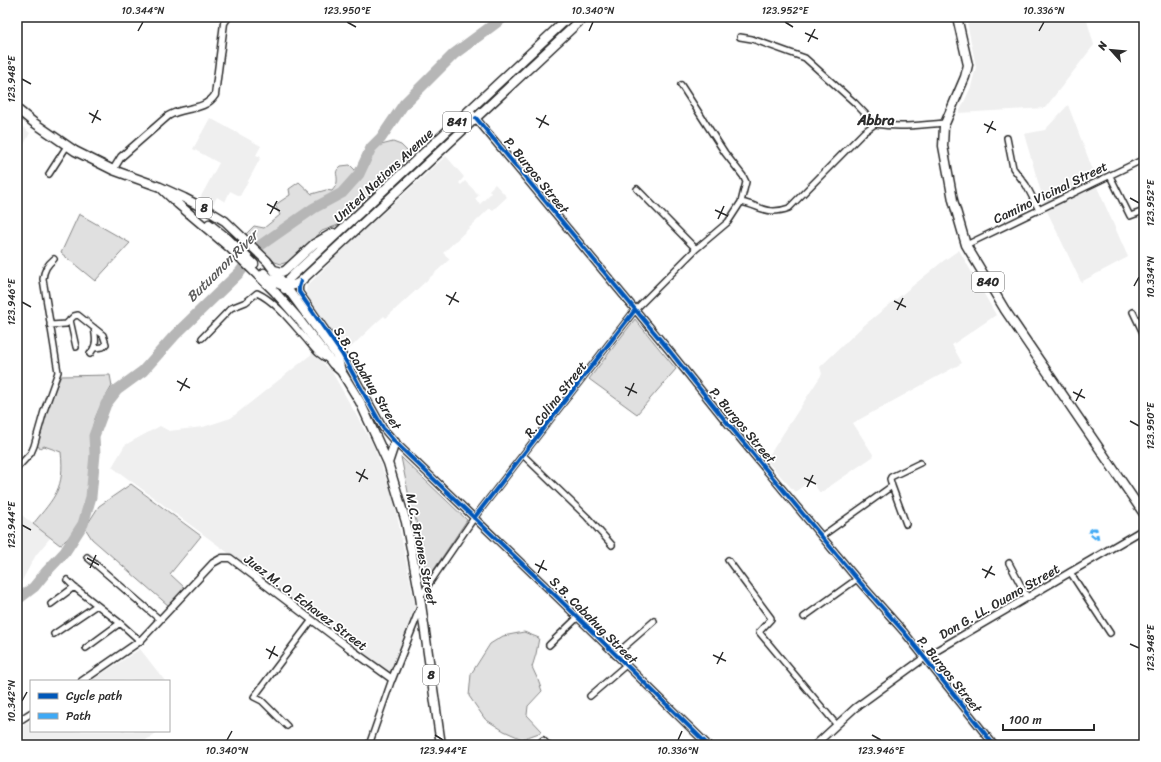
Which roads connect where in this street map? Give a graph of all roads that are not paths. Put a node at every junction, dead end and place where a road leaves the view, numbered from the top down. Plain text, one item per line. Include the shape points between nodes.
1 (228, 17) edge
2 (569, 17) edge
3 (584, 17) edge
4 (956, 17) edge
5 (740, 37) dead end
6 (682, 84) dead end
7 (17, 109) edge
8 (469, 110) junction
9 (476, 118) junction
10 (945, 123) junction
11 (875, 124) junction
12 (1007, 138) dead end
13 (67, 146) junction
14 (1144, 159) edge
15 (113, 170) junction
16 (49, 174) dead end
17 (1110, 176) junction
18 (160, 187) junction
19 (637, 189) dead end
20 (741, 202) junction
21 (1039, 210) junction
22 (1144, 210) edge
23 (345, 226) junction
24 (966, 245) junction
25 (696, 249) junction
26 (54, 259) dead end
27 (274, 270) junction
28 (258, 271) junction
29 (301, 281) junction
30 (286, 287) junction
31 (290, 309) junction
32 (635, 310) junction
33 (1133, 312) dead end
34 (70, 320) junction
35 (50, 325) junction
36 (94, 328) junction
37 (1144, 335) edge
38 (202, 338) dead end
39 (76, 347) dead end
40 (95, 348) junction
41 (90, 354) dead end
42 (330, 360) junction
43 (341, 371) junction
44 (395, 442) junction
45 (523, 455) junction
46 (388, 462) junction
47 (920, 463) dead end
48 (17, 468) edge
49 (892, 486) junction
50 (1144, 514) edge
51 (474, 518) junction
52 (906, 524) dead end
53 (1144, 528) edge
54 (822, 536) junction
55 (612, 545) dead end
56 (87, 557) dead end
57 (728, 560) dead end
58 (1010, 563) dead end
59 (1070, 572) junction
60 (857, 579) junction
61 (67, 580) dead end
62 (74, 587) junction
63 (1027, 597) junction
64 (421, 601) junction
65 (51, 604) dead end
66 (97, 605) junction
67 (578, 617) junction
68 (804, 617) dead end
69 (159, 619) junction
70 (312, 620) junction
71 (654, 621) dead end
72 (120, 623) junction
73 (1110, 633) dead end
74 (54, 634) dead end
75 (140, 641) junction
76 (549, 645) dead end
77 (86, 648) dead end
78 (615, 655) junction
79 (924, 658) junction
80 (626, 665) junction
81 (392, 679) junction
82 (83, 680) edge
83 (590, 696) dead end
84 (30, 714) edge
85 (17, 722) edge
86 (836, 724) junction
87 (287, 726) dead end
88 (369, 745) edge
89 (441, 745) edge
90 (537, 745) edge
91 (548, 745) edge
92 (708, 745) edge
93 (815, 745) edge
94 (994, 745) edge

1 - 15 street via 224,24 215,96 205,105 168,116 121,157
2 - 8 main road, United Nations Avenue / 841
3 - 9 main road, United Nations Avenue / 841
4 - 10 main road, 840 via 968,65
5 - 11 street via 805,58
6 - 20 street, R. Colina Street via 746,182
7 - 13 main road, 8
8 - 9 street, P. Burgos Street
8 - 23 main road, United Nations Avenue / 841
9 - 29 main road, United Nations Avenue / 841
9 - 32 street, P. Burgos Street
10 - 11 street via 885,126
10 - 24 main road, 840 via 942,136 944,158
11 - 20 street via 789,208 778,212 768,211
12 - 21 street via 1013,168 1026,185
13 - 15 main road, 8
13 - 16 street
14 - 17 street, Camino Vicinal Street
15 - 18 main road, 8
17 - 21 street, Camino Vicinal Street
17 - 22 street via 1130,216
18 - 27 main road, 8 via 229,224 268,261
18 - 28 main road, 8 via 178,204 211,225
19 - 25 street
20 - 25 street, R. Colina Street via 728,222
21 - 24 street, Camino Vicinal Street
23 - 27 main road via 314,244 286,270
23 - 30 main road, United Nations Avenue / 841 via 289,278
24 - 50 main road, 840 via 1005,310
25 - 32 street, R. Colina Street
26 - 35 street via 45,268 43,279
27 - 30 main road, M.C. Briones Street / 8
28 - 30 main road via 278,285
28 - 31 main road, 8
29 - 30 main road via 295,286
29 - 44 street, S.B. Cabahug Street via 300,294 332,339 383,428
30 - 31 main road
30 - 43 main road, M.C. Briones Street / 8 via 337,356
31 - 42 main road, M.C. Briones Street / 8
32 - 45 street, R. Colina Street
32 - 54 street, P. Burgos Street
33 - 37 street
34 - 35 street via 66,324
34 - 36 street via 78,315
34 - 39 street
35 - 48 street via 58,372 34,446
36 - 40 street
36 - 40 street via 103,335 106,344
38 - 42 street via 231,308 246,302 257,293 264,296 288,318 318,355
40 - 41 street
42 - 43 main road, M.C. Briones Street / 8
43 - 46 main road, M.C. Briones Street / 8 via 360,402
44 - 46 main road
44 - 51 street, S.B. Cabahug Street
45 - 51 street, R. Colina Street
45 - 55 street
46 - 64 main road, M.C. Briones Street / 8 via 406,522
47 - 49 street via 891,477
49 - 52 street
49 - 54 street
51 - 64 street, R. Colina Street
51 - 67 street, S.B. Cabahug Street
53 - 59 street, Don G. LL. Ouano Street
54 - 60 street, P. Burgos Street
56 - 69 street
57 - 86 street via 771,618 759,632
58 - 63 street
59 - 63 street, Don G. LL. Ouano Street
59 - 73 street
60 - 68 street
60 - 79 street, P. Burgos Street
61 - 62 street
62 - 65 street
62 - 66 street
63 - 79 street, Don G. LL. Ouano Street
64 - 81 street
64 - 89 main road, M.C. Briones Street / 8
66 - 72 street
66 - 74 street
67 - 76 street
67 - 78 street, S.B. Cabahug Street
69 - 70 street, Juez M. O. Echavez Street via 213,563 226,557
69 - 75 street, Juez M. O. Echavez Street
70 - 81 street, Juez M. O. Echavez Street
70 - 87 street via 254,697 262,701
71 - 78 street
72 - 75 street
72 - 77 street
75 - 82 street, Juez M. O. Echavez Street
78 - 80 street, S.B. Cabahug Street
79 - 86 street, Don G. LL. Ouano Street
79 - 94 street, P. Burgos Street
80 - 83 street
80 - 92 street, S.B. Cabahug Street
81 - 88 street
84 - 85 street
86 - 93 street, Don G. LL. Ouano Street
90 - 91 street via 543,740

